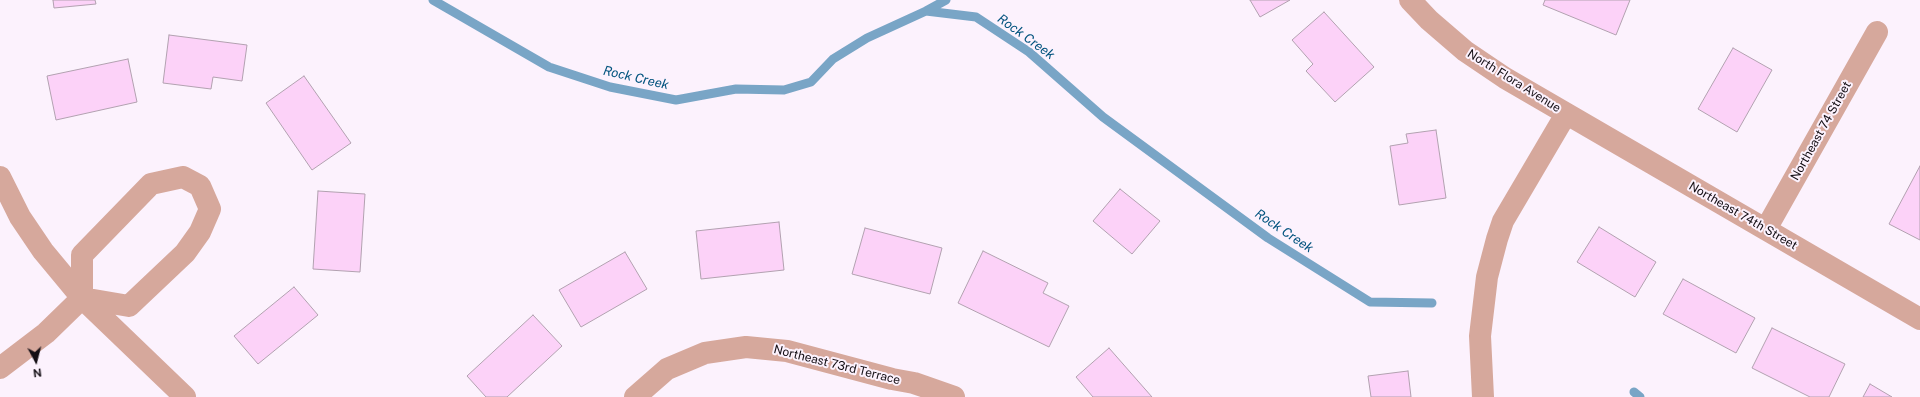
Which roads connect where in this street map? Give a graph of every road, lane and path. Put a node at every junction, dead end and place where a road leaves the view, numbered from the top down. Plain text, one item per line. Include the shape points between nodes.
1 (1410, 0) edge
2 (1877, 32) dead end
3 (1566, 114) junction
4 (0, 177) edge
5 (1766, 229) junction
6 (82, 298) junction
7 (1920, 319) edge
8 (0, 368) edge
9 (185, 397) edge
10 (635, 397) edge
11 (954, 397) edge
12 (1483, 397) edge

1 - 3 street, North Flora Avenue via 1428,20 1465,51
2 - 5 street, Northeast 74 Street
3 - 5 street, Northeast 74th Street
3 - 12 street via 1503,221 1497,239 1487,277 1480,336
4 - 6 street via 20,217 43,251
5 - 7 street, Northeast 74th Street
6 - 6 street via 129,306 180,258 200,232 210,209 200,186 183,177 151,184 82,255
6 - 8 street via 46,333
6 - 9 street
10 - 11 street, Northeast 73rd Terrace via 667,369 705,353 746,347 787,351 914,383

